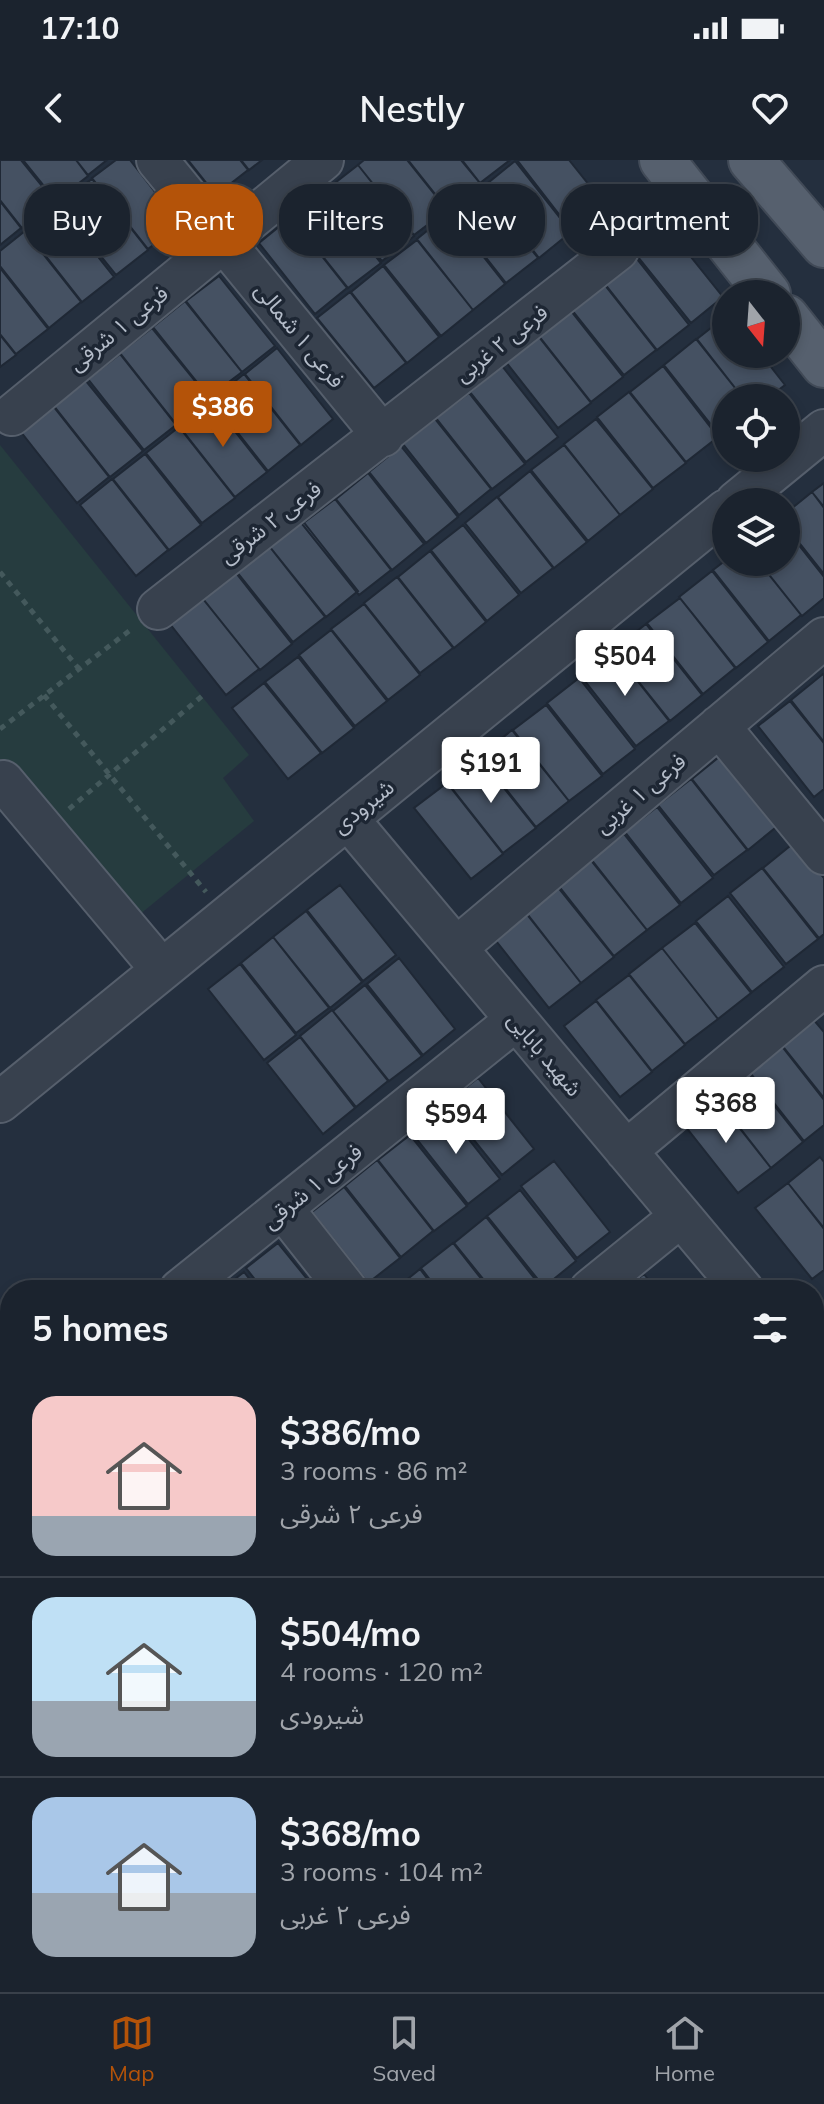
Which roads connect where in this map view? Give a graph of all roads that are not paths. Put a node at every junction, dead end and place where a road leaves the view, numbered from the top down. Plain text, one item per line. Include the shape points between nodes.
1 (157, 160) edge
2 (323, 160) edge
3 (662, 160) edge
4 (751, 160) edge
5 (177, 184) edge
6 (263, 209) edge
7 (824, 245) edge
8 (206, 256) edge
9 (236, 256) edge
10 (610, 256) edge
11 (757, 280) edge
12 (800, 335) edge
13 (824, 365) edge
14 (12, 415) dead end
15 (824, 430) edge
16 (383, 436) junction
17 (753, 488) edge
18 (712, 521) edge
19 (158, 609) road end
20 (824, 638) edge
21 (719, 726) junction
22 (3, 781) dead end
23 (348, 819) junction
24 (824, 854) edge
25 (456, 948) junction
26 (162, 970) junction
27 (824, 986) edge
28 (516, 1020) junction
29 (0, 1102) edge
30 (626, 1151) junction
31 (284, 1210) junction
32 (681, 1216) junction
33 (193, 1280) edge
34 (339, 1280) edge
35 (602, 1280) edge
36 (735, 1280) edge

1 - 5 street, فرعی ۱ شمالی
2 - 6 street
3 - 11 main road
4 - 7 main road
8 - 14 street, فرعی ۱ شرقی
9 - 16 street, فرعی ۱ شمالی
10 - 16 street, فرعی ۲ غربی
12 - 13 main road
15 - 17 street
16 - 19 street, فرعی ۲ شرقی
18 - 23 street, شیرودی
20 - 21 street, فرعی ۱ غربی
21 - 24 street
21 - 25 street, فرعی ۱ غربی
22 - 26 street
23 - 25 street, شهید بابایی
23 - 26 street, شیرودی
25 - 28 street, شهید بابایی
26 - 29 street, شیرودی
27 - 30 street
28 - 30 street, شهید بابایی
28 - 31 street, فرعی ۱ شرقی
30 - 32 street, شهید بابایی
31 - 33 street, فرعی ۱ شرقی
31 - 34 street
32 - 35 street
32 - 36 street, شهید بابایی

